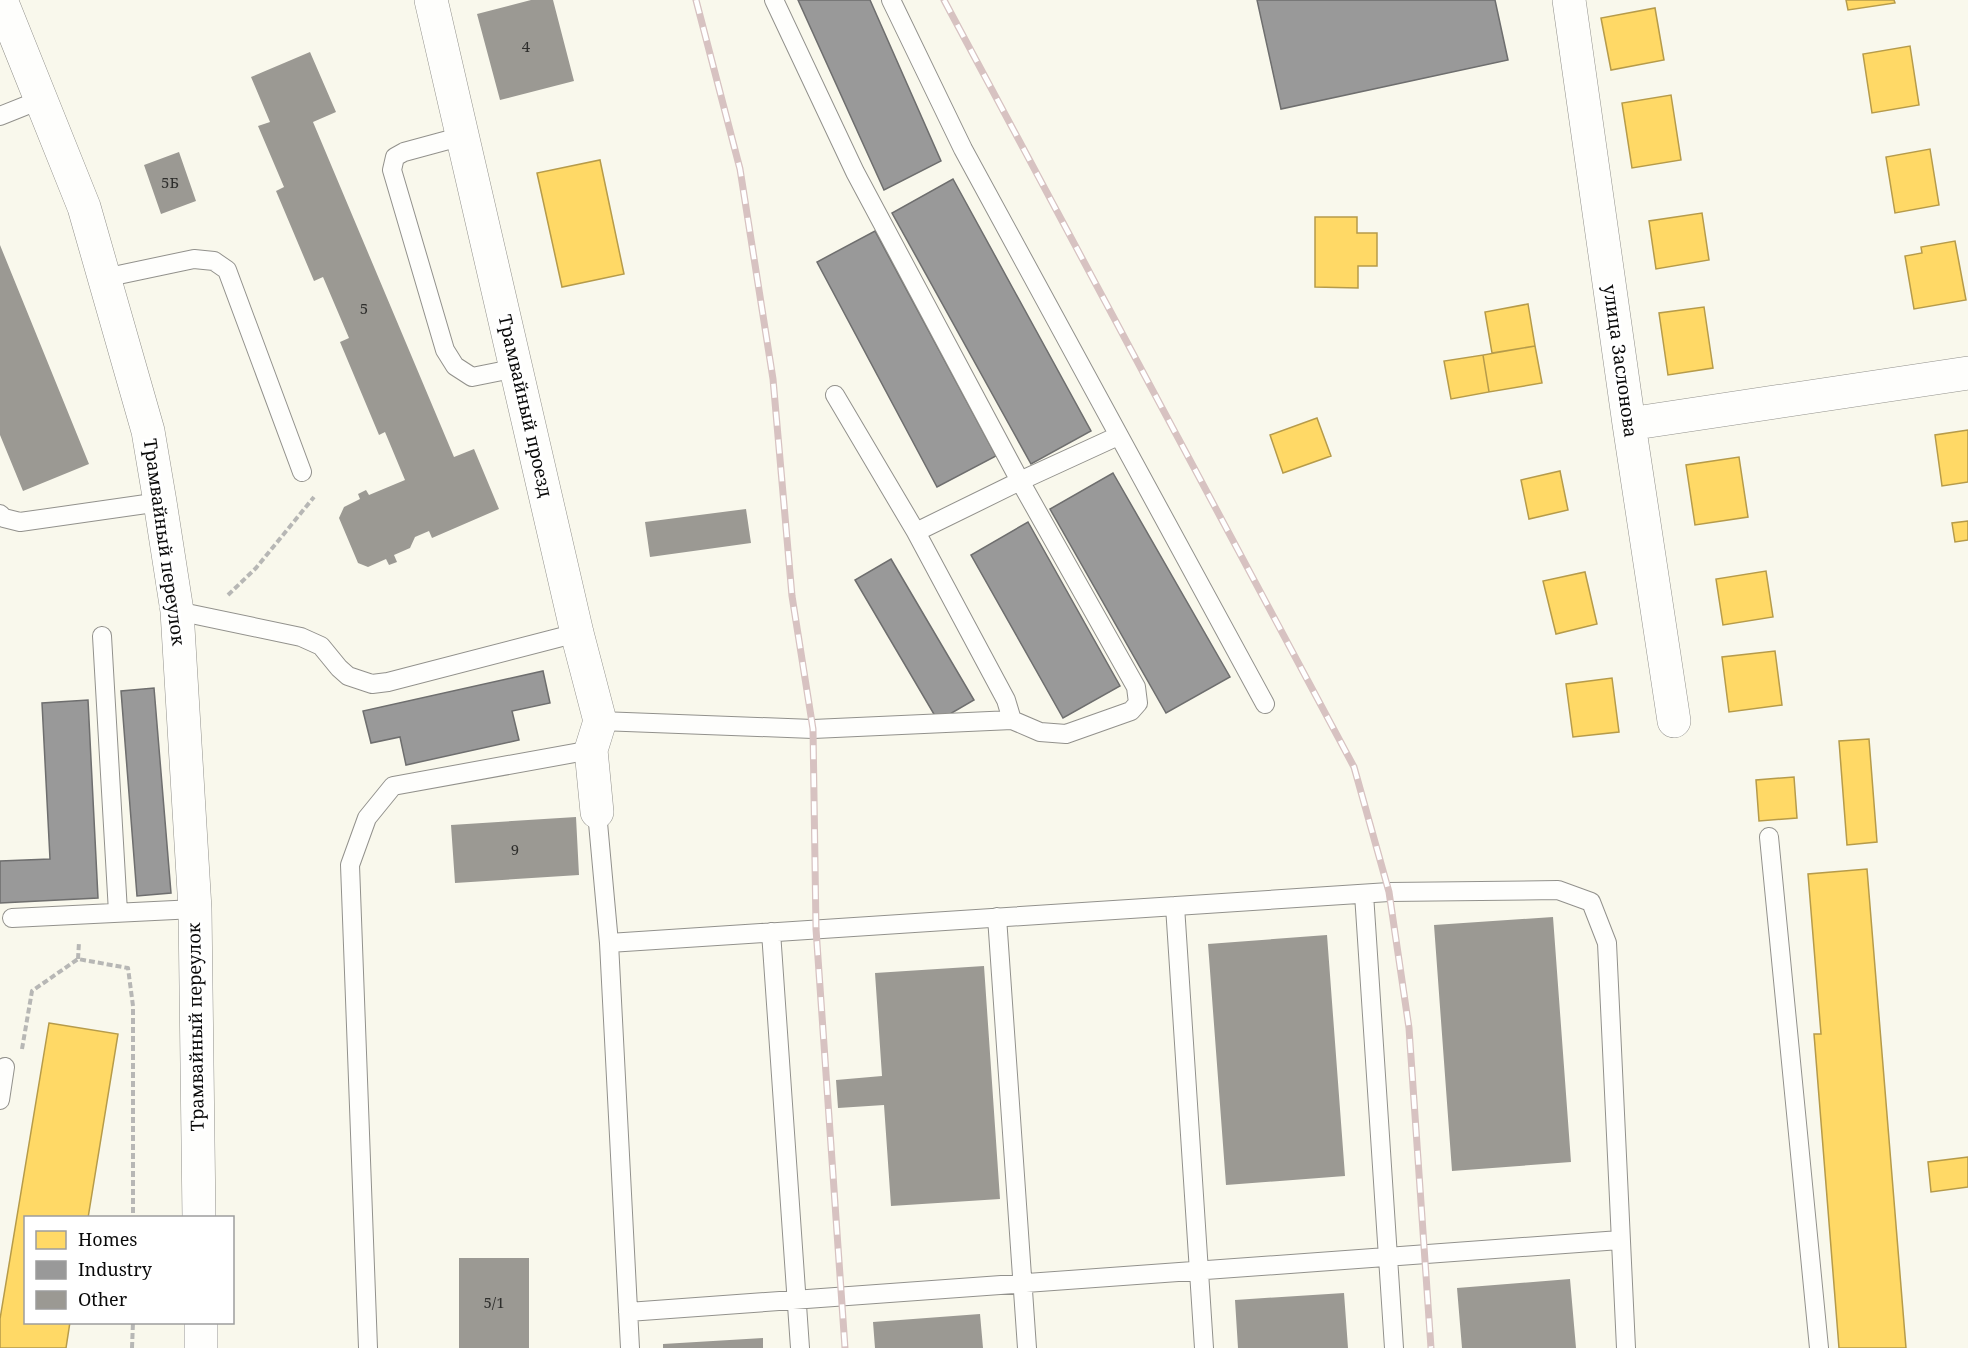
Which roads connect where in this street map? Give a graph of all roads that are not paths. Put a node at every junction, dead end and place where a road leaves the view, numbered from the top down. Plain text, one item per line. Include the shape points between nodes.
1 (1, 0) edge
2 (431, 0) edge
3 (774, 0) edge
4 (891, 0) edge
5 (1569, 0) edge
6 (40, 100) junction
7 (0, 116) edge
8 (463, 136) junction
9 (104, 278) junction
10 (517, 368) junction
11 (1968, 373) edge
12 (835, 395) dead end
13 (1629, 424) junction
14 (1118, 436) junction
15 (302, 472) dead end
16 (1020, 481) junction
17 (160, 502) junction
18 (0, 514) edge
19 (916, 532) junction
20 (192, 614) junction
21 (578, 633) junction
22 (102, 636) dead end
23 (1264, 704) dead end
24 (1012, 720) junction
25 (1674, 721) dead end
26 (595, 735) junction
27 (597, 812) joint
28 (1769, 837) dead end
29 (1364, 894) junction
30 (1175, 906) junction
31 (195, 909) junction
32 (118, 912) junction
33 (997, 917) junction
34 (12, 918) dead end
35 (771, 932) junction
36 (609, 943) junction
37 (5, 1067) road end
38 (0, 1100) edge
39 (199, 1216) edge
40 (1620, 1240) junction
41 (1388, 1257) junction
42 (1199, 1270) junction
43 (1023, 1283) junction
44 (797, 1300) junction
45 (628, 1312) junction
46 (201, 1324) edge
47 (201, 1348) edge
48 (368, 1348) edge
49 (630, 1348) edge
50 (800, 1348) edge
51 (1027, 1348) edge
52 (1204, 1348) edge
53 (1394, 1348) edge
54 (1626, 1348) edge
55 (1818, 1348) edge

1 - 6 street, Трамвайный переулок
2 - 8 street, Трамвайный проезд
3 - 16 lane via 855,171
4 - 14 lane via 963,149
5 - 13 street, улица Заслонова
6 - 7 lane
6 - 9 street, Трамвайный переулок via 84,207
8 - 10 street, Трамвайный проезд
8 - 10 lane via 404,152 395,157 392,170 445,350 455,366 472,377
9 - 15 lane via 194,259 214,261 227,270
9 - 17 street, Трамвайный переулок via 148,432
10 - 21 street, Трамвайный проезд
11 - 13 street
12 - 19 lane
13 - 25 street, улица Заслонова
14 - 16 lane
14 - 23 lane
16 - 19 lane
16 - 24 lane via 1136,687 1138,703 1131,711 1066,734 1040,732
17 - 18 lane via 21,522
17 - 20 street, Трамвайный переулок
19 - 24 lane via 1006,700
20 - 21 lane via 301,637 321,646 348,676 372,684
20 - 31 street, Трамвайный переулок
21 - 26 street, Трамвайный проезд
22 - 32 lane
24 - 26 lane
26 - 27 street, Трамвайный проезд
26 - 48 lane via 393,786 367,818 350,865
27 - 36 lane
28 - 55 lane
29 - 30 lane
29 - 40 lane via 1557,890 1591,902 1607,943
29 - 41 lane
30 - 33 lane
30 - 42 lane
31 - 32 lane
31 - 39 street, Трамвайный переулок
32 - 34 lane
33 - 35 lane
33 - 43 lane
35 - 36 lane
35 - 44 lane
36 - 45 lane
37 - 38 lane
40 - 41 lane
40 - 54 lane
41 - 42 lane
41 - 53 lane
42 - 43 lane
42 - 52 lane
43 - 44 lane
43 - 51 lane
44 - 45 lane
44 - 50 lane
45 - 49 lane
46 - 47 street

